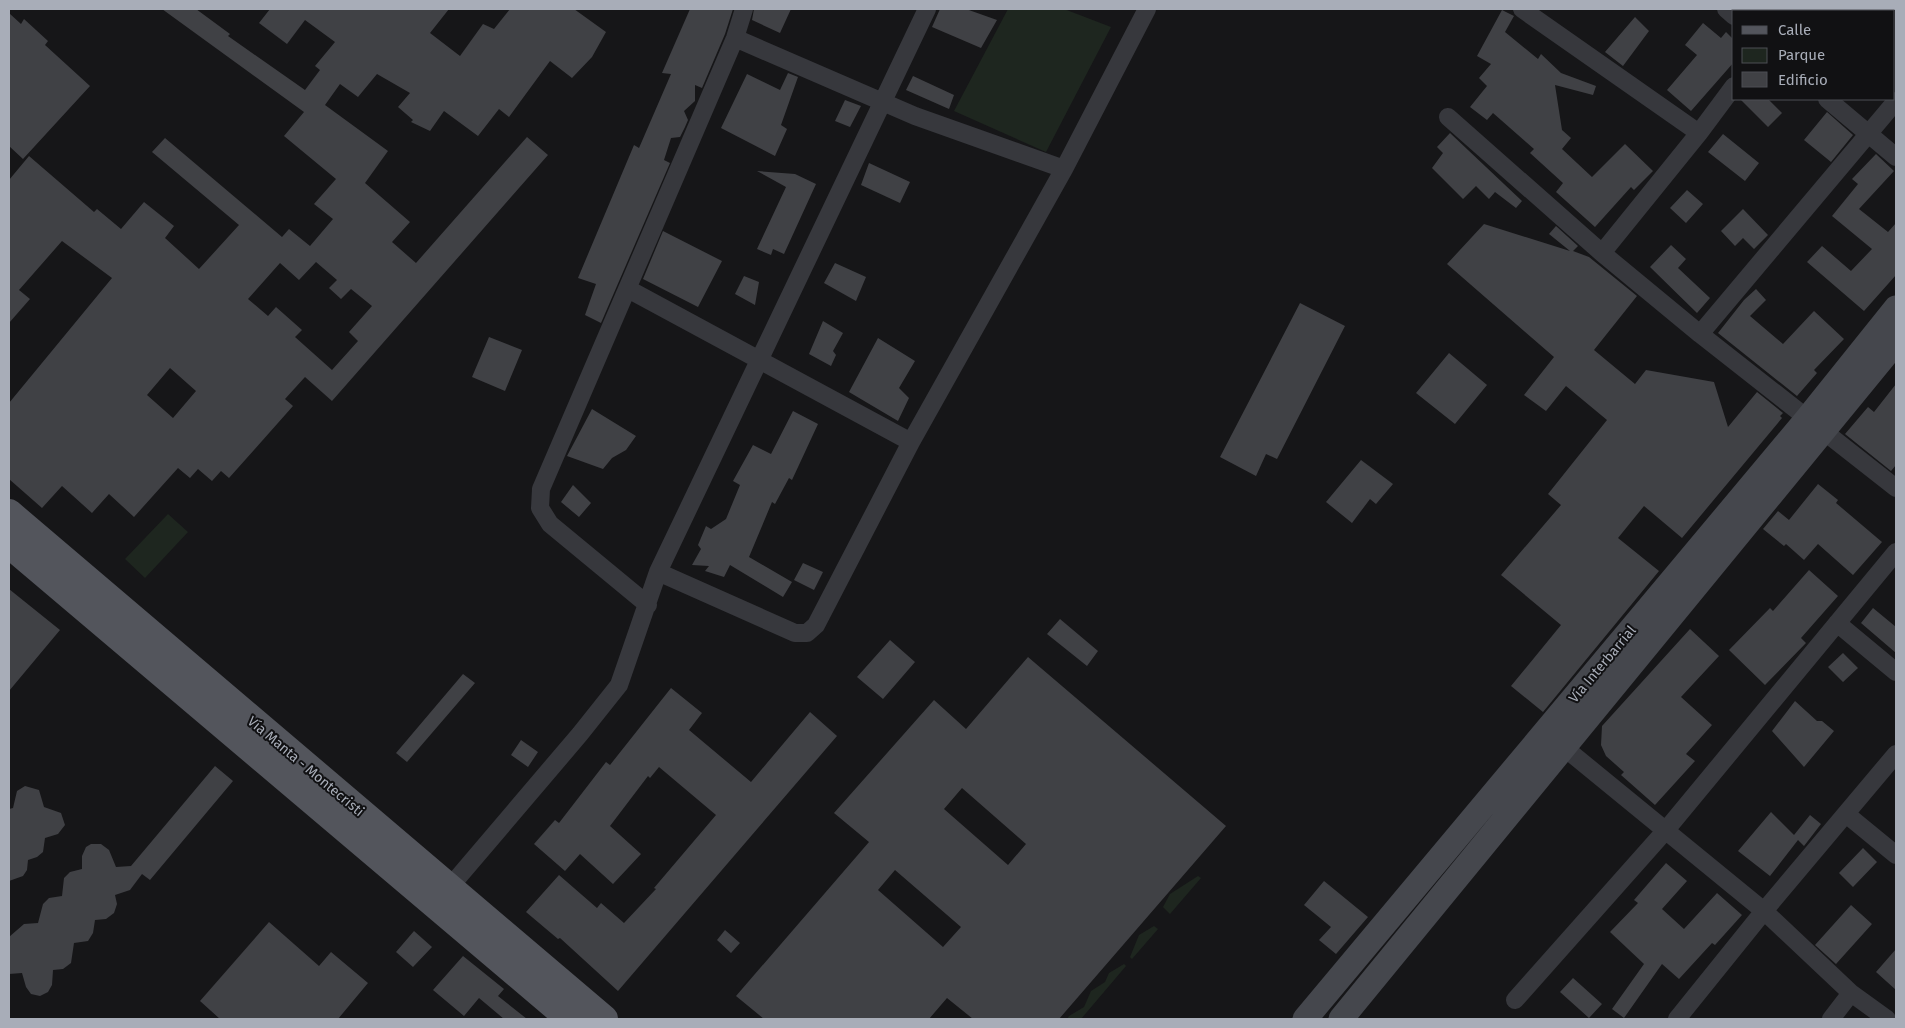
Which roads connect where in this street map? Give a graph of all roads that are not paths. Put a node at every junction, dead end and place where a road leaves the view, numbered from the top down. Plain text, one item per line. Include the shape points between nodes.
1 (744, 9) edge
2 (927, 9) edge
3 (1147, 9) edge
4 (1522, 9) edge
5 (735, 38) junction
6 (1732, 89) edge
7 (1828, 100) edge
8 (882, 101) junction
9 (1896, 101) edge
10 (1448, 117) dead end
11 (1868, 133) junction
12 (1698, 134) junction
13 (1896, 157) edge
14 (1064, 169) junction
15 (1602, 252) junction
16 (628, 289) junction
17 (1896, 308) edge
18 (1700, 334) junction
19 (1896, 342) edge
20 (761, 359) junction
21 (1815, 426) junction
22 (911, 442) junction
23 (1896, 488) edge
24 (9, 513) edge
25 (9, 544) edge
26 (1896, 552) edge
27 (658, 572) junction
28 (1694, 572) junction
29 (648, 605) junction
30 (1837, 623) junction
31 (1896, 672) edge
32 (1545, 732) junction
33 (1565, 748) junction
34 (1896, 754) edge
35 (1846, 814) junction
36 (1666, 830) junction
37 (1896, 855) edge
38 (442, 896) junction
39 (1764, 912) junction
40 (1851, 993) junction
41 (1515, 1000) dead end
42 (570, 1019) edge
43 (604, 1019) edge
44 (1305, 1019) edge
45 (1341, 1019) edge
46 (1677, 1019) edge
47 (1831, 1019) edge
48 (1886, 1019) edge

1 - 5 street
2 - 8 street
3 - 14 street
4 - 12 street
5 - 8 street
5 - 16 street
6 - 12 street
7 - 11 street
8 - 14 street via 915,116
8 - 20 street
9 - 11 street
10 - 15 street
11 - 13 street
11 - 18 street
12 - 15 street
14 - 22 street
15 - 18 street
16 - 20 street
16 - 29 street via 541,489 540,508 550,524
17 - 21 main road, Vía Interbarrial
18 - 21 street
19 - 21 main road, Vía Interbarrial
20 - 22 street
20 - 27 street
21 - 23 street
21 - 28 main road, Vía Interbarrial
22 - 27 street via 816,625 807,633 795,633
24 - 38 main road, Vía Manta - Montecristi
25 - 38 main road, Vía Manta - Montecristi
26 - 30 street
27 - 29 street
28 - 32 main road, Vía Interbarrial
28 - 33 main road, Vía Interbarrial
29 - 38 street via 618,685
30 - 31 street
30 - 36 street
32 - 33 street
32 - 44 main road, Vía Interbarrial
33 - 36 street
33 - 45 main road, Vía Interbarrial
34 - 35 street
35 - 37 street
35 - 39 street
36 - 39 street
36 - 41 street
38 - 42 main road, Vía Manta - Montecristi
38 - 43 main road, Vía Manta - Montecristi
39 - 40 street
39 - 46 street
40 - 47 street
40 - 48 street

